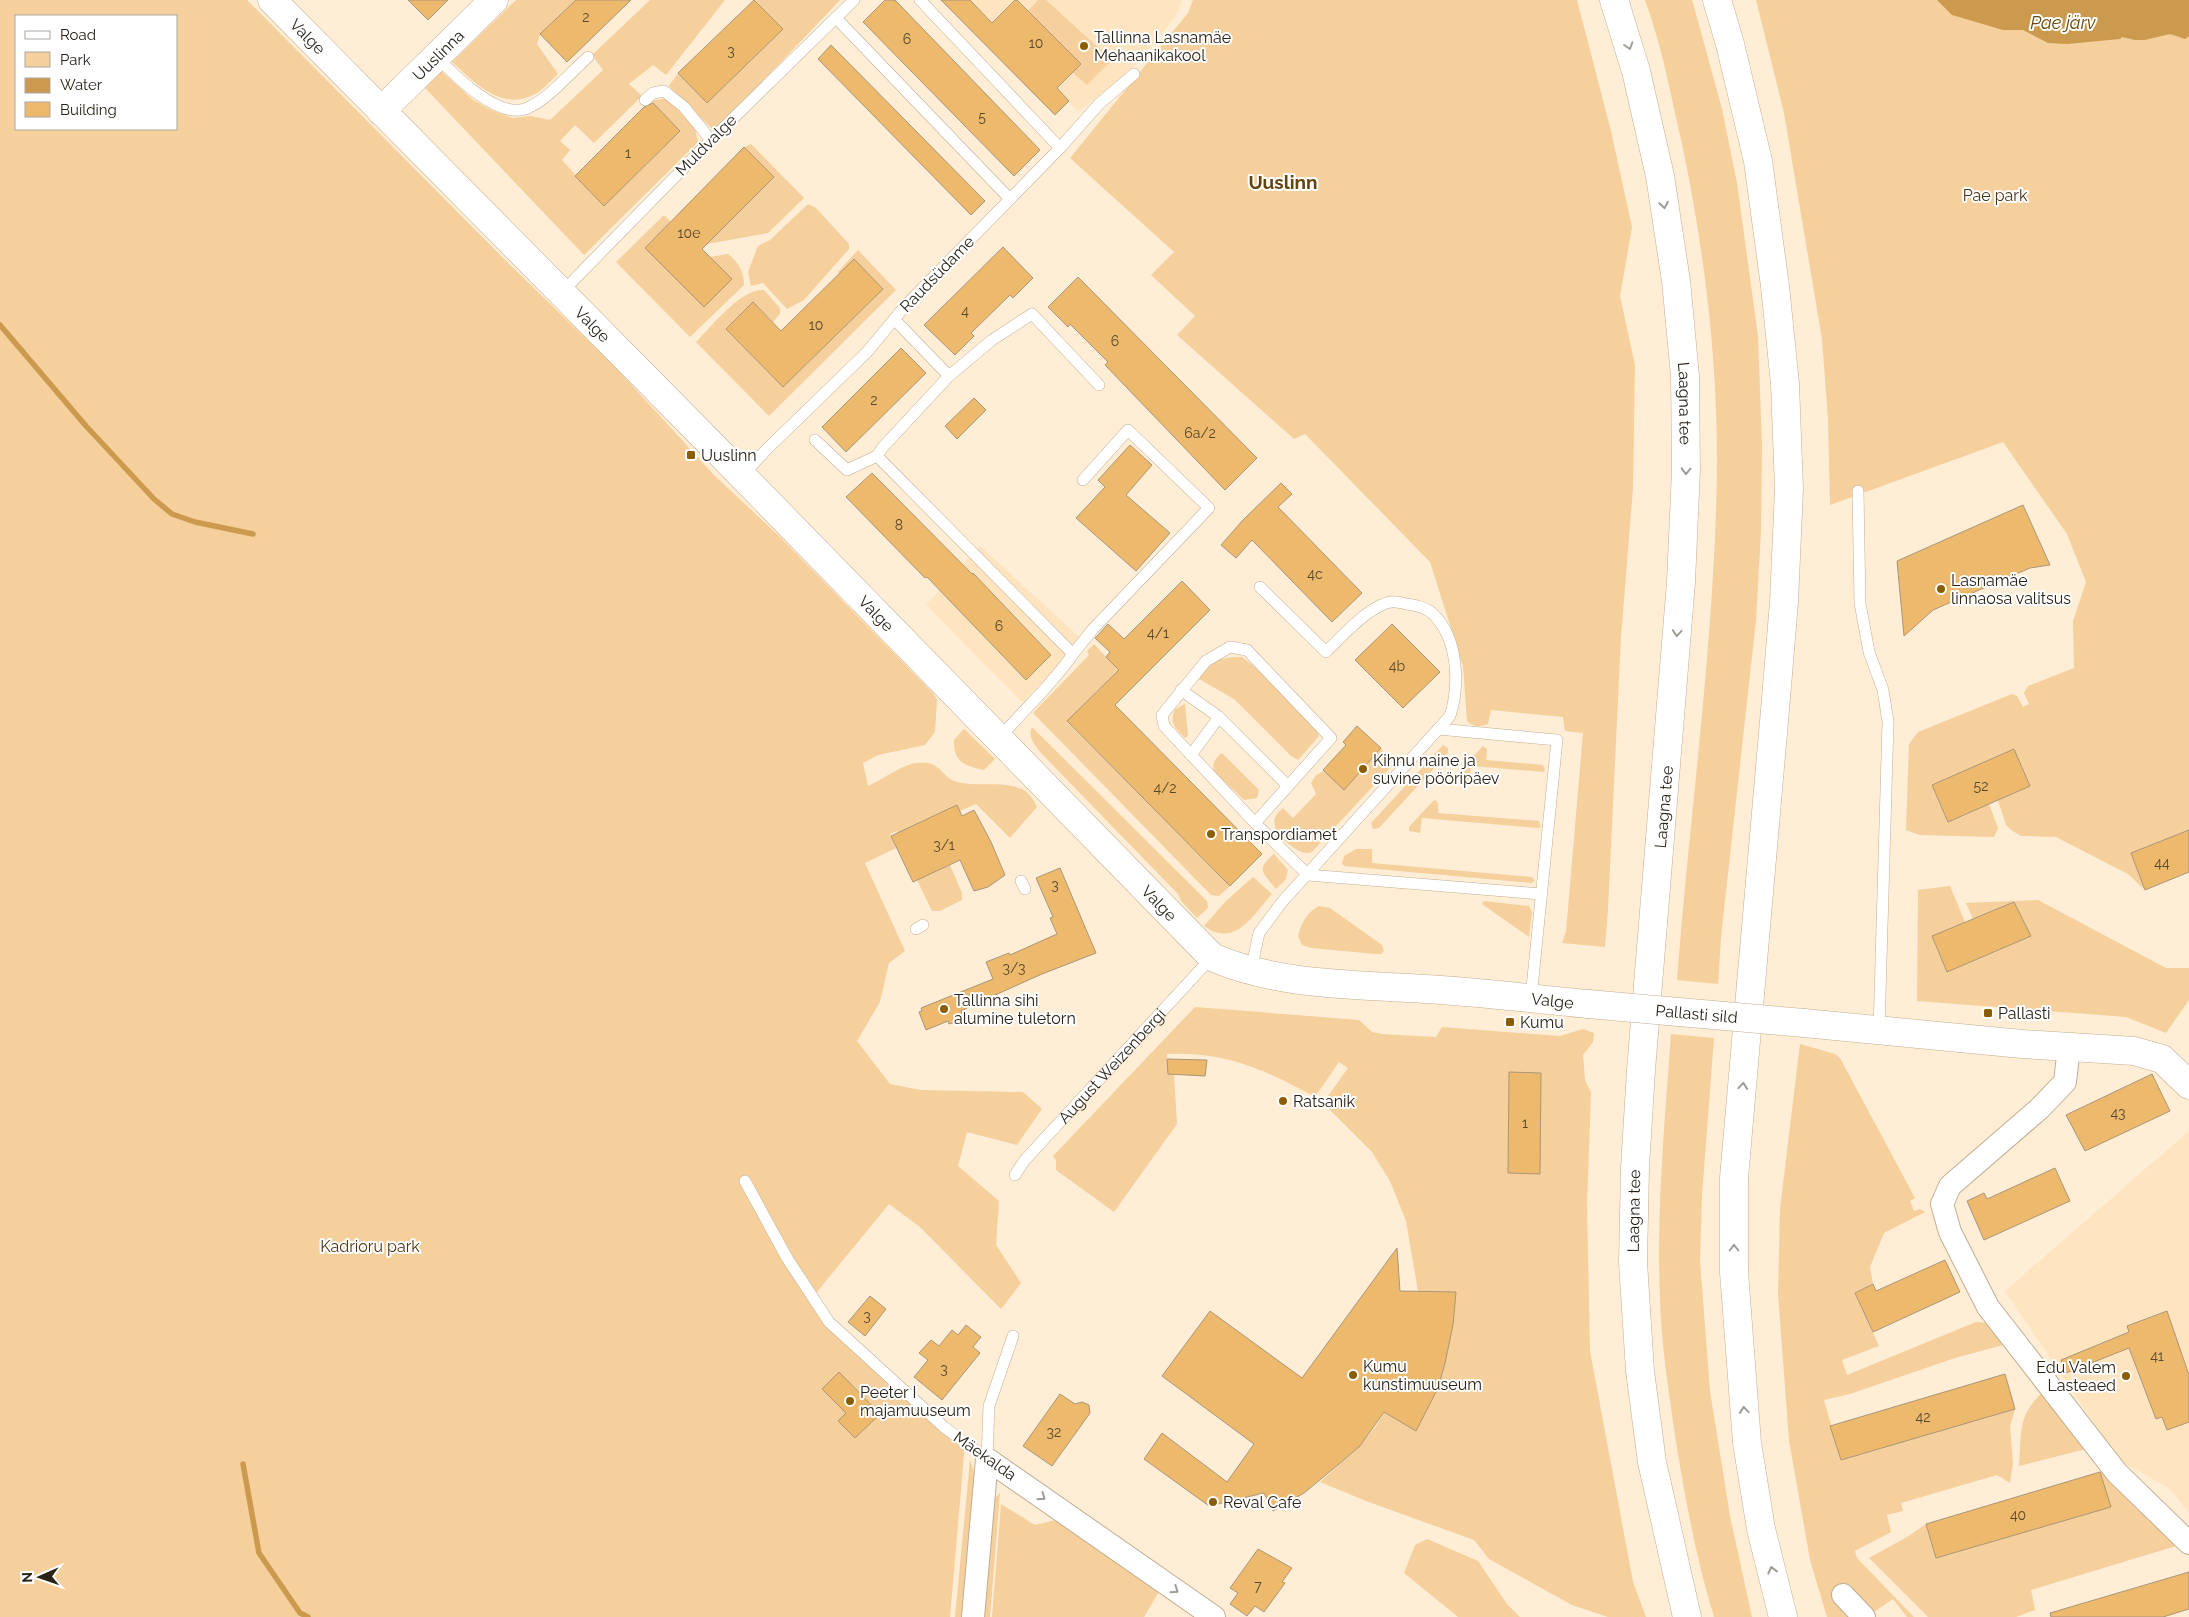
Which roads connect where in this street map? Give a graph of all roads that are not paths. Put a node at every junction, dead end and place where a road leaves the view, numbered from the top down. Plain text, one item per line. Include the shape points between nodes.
1 (272, 0) edge
2 (494, 0) edge
3 (854, 0) edge
4 (920, 0) edge
5 (1614, 0) edge
6 (1717, 0) edge
7 (836, 18) junction
8 (588, 57) dead end
9 (438, 58) junction
10 (1134, 74) dead end
11 (645, 100) dead end
12 (381, 111) junction
13 (711, 140) junction
14 (1060, 148) junction
15 (1009, 198) junction
16 (561, 293) junction
17 (894, 320) junction
18 (949, 376) junction
19 (1099, 385) dead end
20 (815, 440) dead end
21 (877, 456) junction
22 (742, 476) junction
23 (1083, 480) dead end
24 (1858, 491) dead end
25 (1260, 587) dead end
26 (1072, 654) junction
27 (1181, 690) junction
28 (1219, 718) junction
29 (1438, 729) junction
30 (999, 739) junction
31 (1191, 755) junction
32 (1288, 786) junction
33 (1255, 823) junction
34 (1308, 875) junction
35 (1541, 894) junction
36 (1212, 957) junction
37 (1250, 972) junction
38 (1531, 998) junction
39 (1588, 1004) joint
40 (1879, 1030) junction
41 (2069, 1047) junction
42 (2189, 1084) edge
43 (1015, 1175) dead end
44 (745, 1181) dead end
45 (1012, 1336) dead end
46 (988, 1459) junction
47 (2189, 1543) edge
48 (1843, 1595) dead end
49 (973, 1617) edge
50 (1214, 1617) edge
51 (1687, 1617) edge
52 (1783, 1617) edge
53 (1864, 1617) edge

1 - 12 main road, Valge
2 - 9 main road, Uuslinna
3 - 7 lane, Muldvalge
4 - 14 lane
5 -> 51 main road, Laagna tee via 1636,71 1660,176 1676,281 1685,376 1686,470 1681,582 1641,1070 1633,1262 1640,1371 1652,1462
52 -> 6 main road via 1761,1529 1747,1443 1734,1272 1734,1197 1784,602 1788,470 1776,286 1758,161
7 - 13 lane, Muldvalge
7 - 15 lane
8 - 9 lane via 542,100 524,109 508,109 478,96
9 - 12 main road, Uuslinna
10 - 14 lane, Raudsüdame via 1099,104
11 - 13 lane via 653,92 664,91 684,107
12 - 16 main road, Valge
13 - 16 lane, Muldvalge
14 - 15 lane, Raudsüdame
15 - 17 lane, Raudsüdame
16 - 22 main road, Valge
17 - 18 lane
17 - 22 lane, Raudsüdame via 867,352
18 - 19 lane via 992,340 1032,314
18 - 21 lane
20 - 21 lane via 847,470
21 - 26 lane
22 - 30 main road, Valge
23 - 26 lane via 1128,430 1209,508
24 - 40 lane via 1860,603 1888,722
25 - 29 lane via 1326,652 1371,610 1392,602 1419,605 1434,614 1446,630 1455,677 1455,699 1450,716
26 - 30 lane via 1062,670
27 - 28 lane
27 - 31 lane via 1162,715 1164,726
27 - 32 lane via 1206,661 1230,647 1247,650 1331,738
28 - 31 lane
28 - 32 lane
29 - 34 lane
29 - 35 lane via 1557,740
30 - 36 main road, Valge
31 - 33 lane
32 - 33 lane
33 - 34 lane
34 - 35 lane
34 - 37 lane via 1259,933
35 - 38 lane
36 - 37 main road, Valge
36 - 43 lane, August Weizenbergi via 1024,1160
37 - 38 main road, Valge via 1293,979
38 - 39 main road, Valge
39 - 40 main road, Pallasti sild, bridge
40 - 41 main road
41 - 42 main road via 2148,1054 2162,1059
41 - 47 street via 2065,1082 2039,1109 1950,1186 1942,1204 1950,1232 1988,1307 2117,1473
44 - 46 lane, Mäekalda via 787,1258 829,1322 944,1427
45 - 46 lane via 988,1406
46 - 49 street
46 -> 50 street, Mäekalda
48 - 53 street

